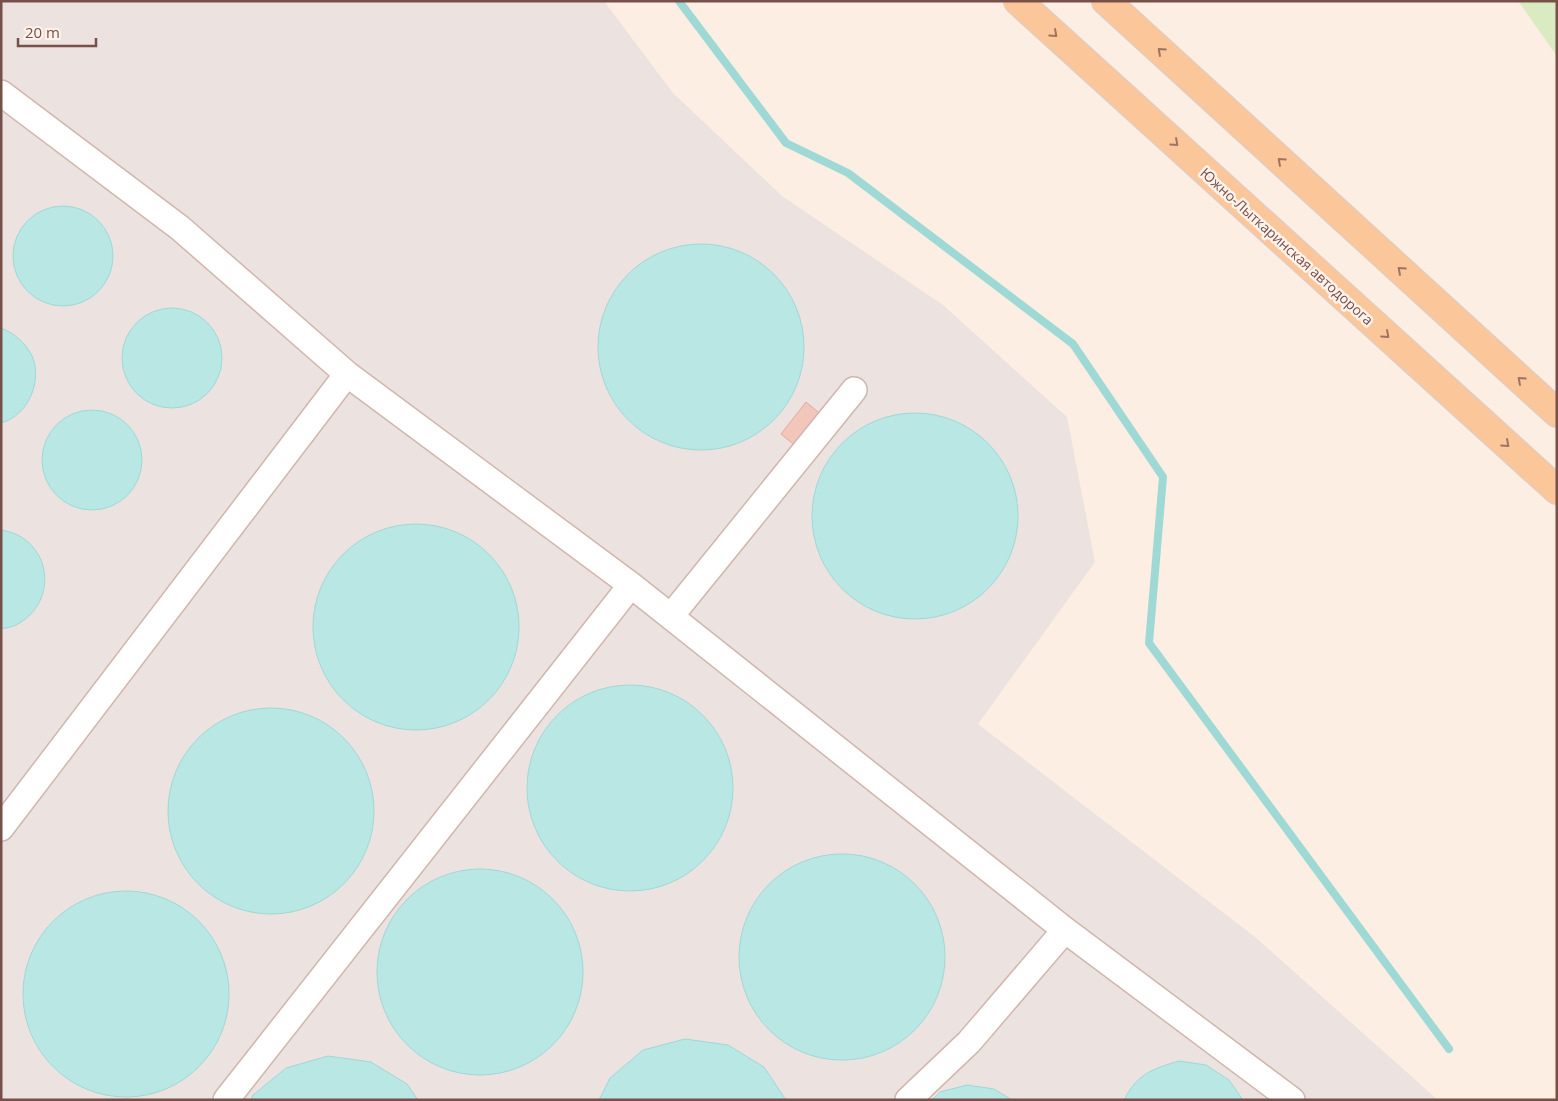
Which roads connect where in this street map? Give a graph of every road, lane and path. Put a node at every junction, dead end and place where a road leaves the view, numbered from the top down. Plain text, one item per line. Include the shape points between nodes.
1 (1018, 1) edge
2 (1106, 1) edge
3 (1, 93) edge
4 (347, 374) junction
5 (854, 390) dead end
6 (1557, 413) edge
7 (1557, 490) edge
8 (631, 585) junction
9 (671, 616) junction
10 (1, 828) edge
11 (1065, 930) junction
12 (226, 1100) edge
13 (908, 1100) edge
14 (1292, 1100) edge

1 -> 7 main road, Южно-Лыткаринская автодорога
6 -> 2 main road
3 - 4 lane via 180,228
4 - 8 lane
4 - 10 lane
5 - 9 lane
8 - 9 lane
8 - 12 lane
9 - 11 lane
11 - 13 lane via 969,1042
11 - 14 lane

